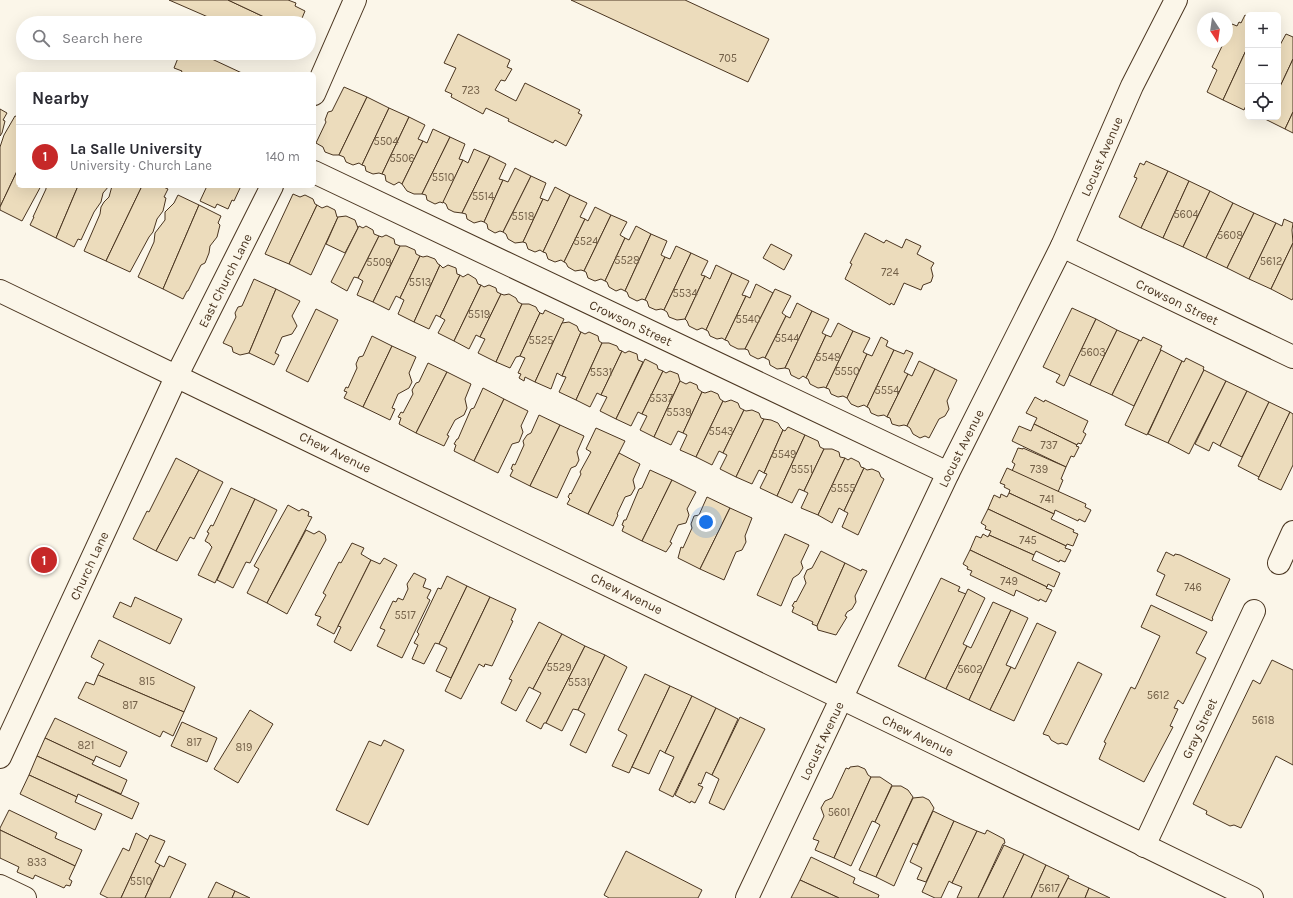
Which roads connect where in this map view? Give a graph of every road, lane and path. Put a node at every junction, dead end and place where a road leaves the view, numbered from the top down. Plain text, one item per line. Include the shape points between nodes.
1 (355, 0) edge
2 (1176, 0) edge
3 (316, 89) edge
4 (316, 173) edge
5 (271, 188) edge
6 (1062, 246) junction
7 (0, 291) edge
8 (1293, 357) edge
9 (177, 375) junction
10 (948, 473) junction
11 (1293, 532) edge
12 (1279, 563) dead end
13 (1254, 611) dead end
14 (842, 698) junction
15 (0, 757) edge
16 (1144, 846) junction
17 (0, 886) edge
18 (25, 898) edge
19 (747, 898) edge
20 (1252, 898) edge

1 - 3 street
2 - 6 street, Locust Avenue via 1132,86
4 - 10 street, Crowson Street
5 - 9 street, East Church Lane
6 - 8 street, Crowson Street
6 - 10 street, Locust Avenue
7 - 9 street, Chew Avenue
9 - 14 street, Chew Avenue
9 - 15 street, Church Lane
10 - 14 street, Locust Avenue
11 - 12 street
13 - 16 street, Gray Street
14 - 16 street, Chew Avenue
14 - 19 street, Locust Avenue
16 - 20 street, Chew Avenue
17 - 18 street

